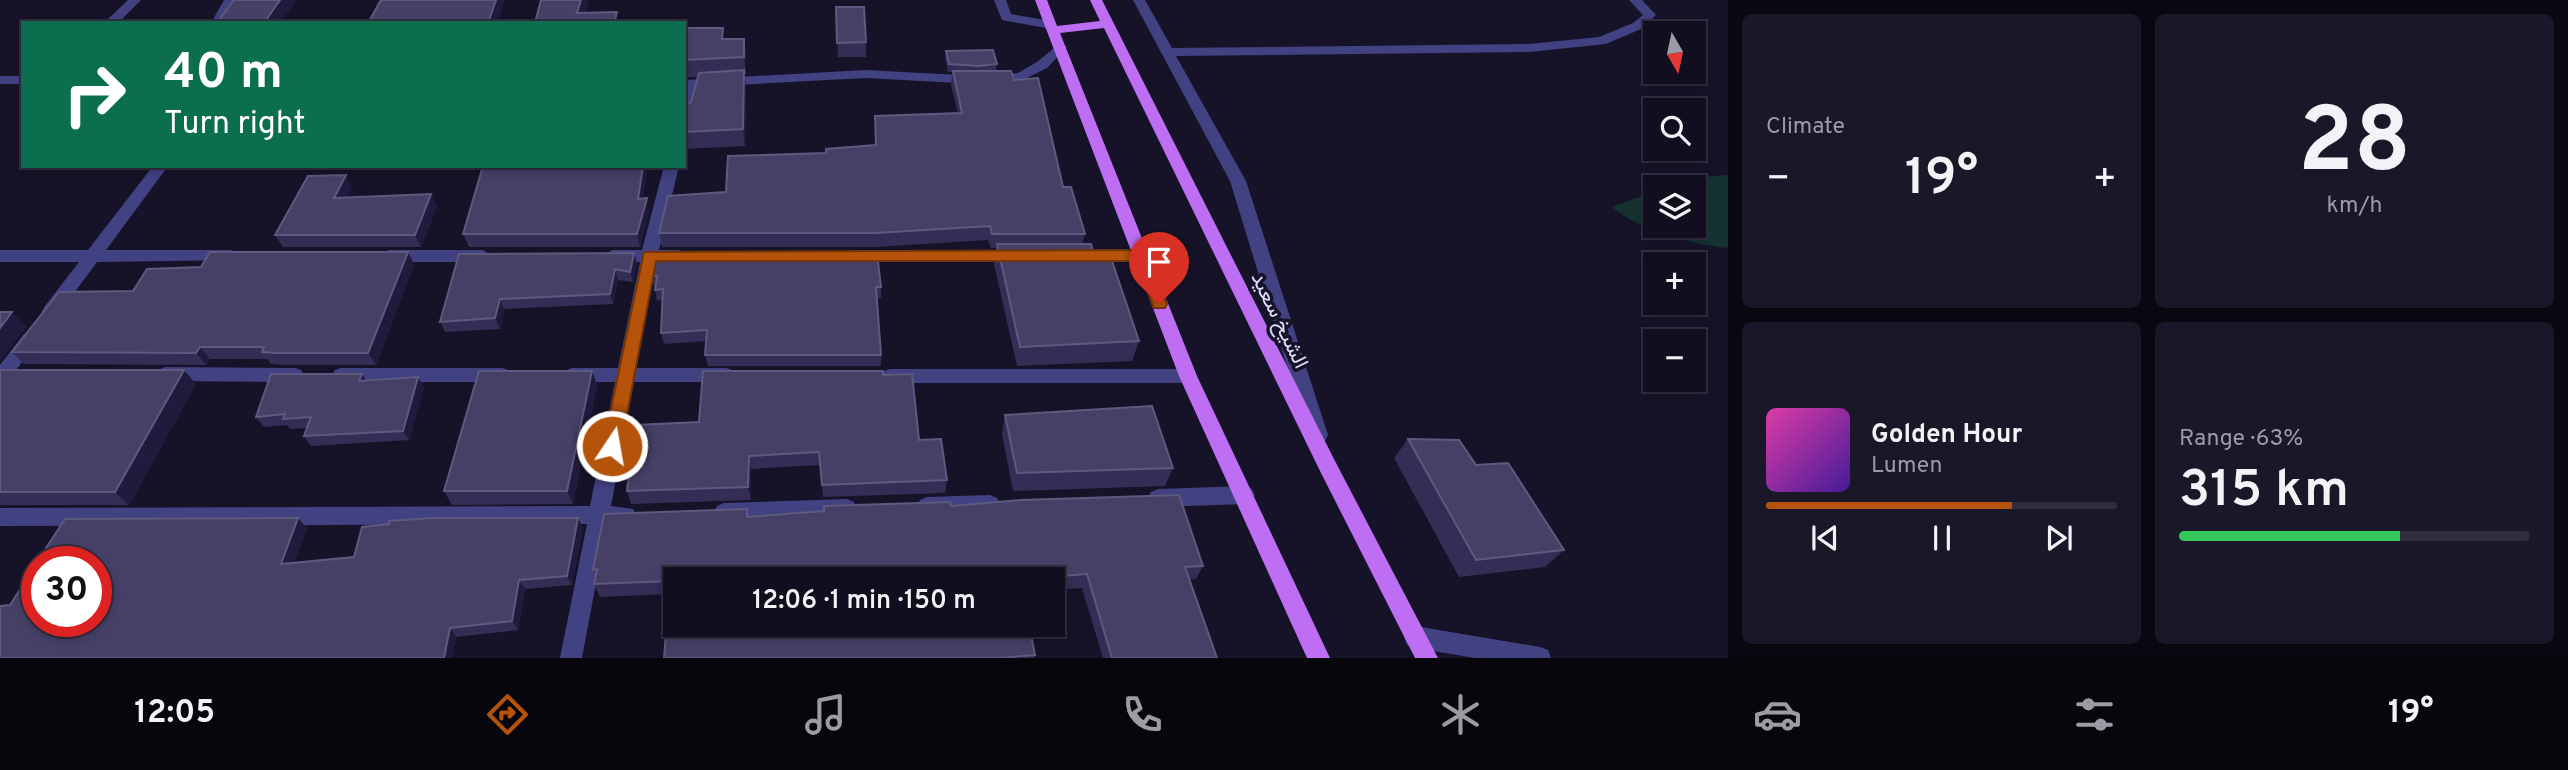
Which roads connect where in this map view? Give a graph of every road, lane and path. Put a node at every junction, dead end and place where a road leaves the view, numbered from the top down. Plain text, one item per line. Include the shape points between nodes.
1 (135, 0) edge
2 (230, 0) edge
3 (1000, 0) edge
4 (1041, 0) edge
5 (1096, 0) edge
6 (1139, 0) edge
7 (1635, 0) edge
8 (112, 21) edge
9 (218, 21) edge
10 (1107, 24) junction
11 (1052, 28) junction
12 (1060, 47) junction
13 (1168, 52) junction
14 (0, 80) edge
15 (21, 80) edge
16 (689, 84) edge
17 (686, 105) edge
18 (159, 168) edge
19 (671, 168) edge
20 (1141, 255) junction
21 (246, 256) edge
22 (371, 256) edge
23 (496, 256) edge
24 (594, 256) edge
25 (649, 256) junction
26 (691, 256) edge
27 (842, 256) edge
28 (1030, 256) edge
29 (1055, 256) edge
30 (0, 257) edge
31 (92, 257) junction
32 (31, 374) edge
33 (142, 374) edge
34 (1, 375) edge
35 (516, 375) edge
36 (557, 375) edge
37 (626, 375) junction
38 (750, 375) edge
39 (873, 376) edge
40 (1188, 376) junction
41 (1328, 467) junction
42 (1245, 495) junction
43 (1135, 499) edge
44 (1011, 503) edge
45 (900, 507) edge
46 (873, 508) edge
47 (707, 513) edge
48 (652, 515) edge
49 (597, 516) junction
50 (0, 517) edge
51 (1415, 637) junction
52 (572, 658) edge
53 (1319, 658) edge
54 (1427, 658) edge
55 (1540, 658) edge

1 - 8 street
2 - 9 street
3 - 11 street via 1006,17
4 - 11 main road
5 - 10 main road, الشيخ سعيد
6 - 13 street
7 - 13 street via 1650,15 1637,26 1601,41 1529,48
10 - 11 main road
10 - 41 main road, الشيخ سعيد
11 - 12 main road
12 - 16 street via 1021,77 978,80 864,74
12 - 20 main road
13 - 41 street via 1238,181
14 - 15 street
16 - 17 street
18 - 31 street
19 - 25 street
20 - 29 street
20 - 40 main road
21 - 31 street
22 - 23 street
24 - 25 street
25 - 26 street
25 - 37 street
27 - 28 street
30 - 31 street
31 - 34 street
32 - 34 street
33 - 35 street
36 - 37 street
37 - 38 street
37 - 49 street
39 - 40 street
40 - 42 main road
41 - 51 main road, الشيخ سعيد
42 - 43 street
42 - 53 main road
44 - 45 street
46 - 47 street
48 - 49 street
49 - 50 street
49 - 52 street
51 - 54 main road, الشيخ سعيد
51 - 55 street

